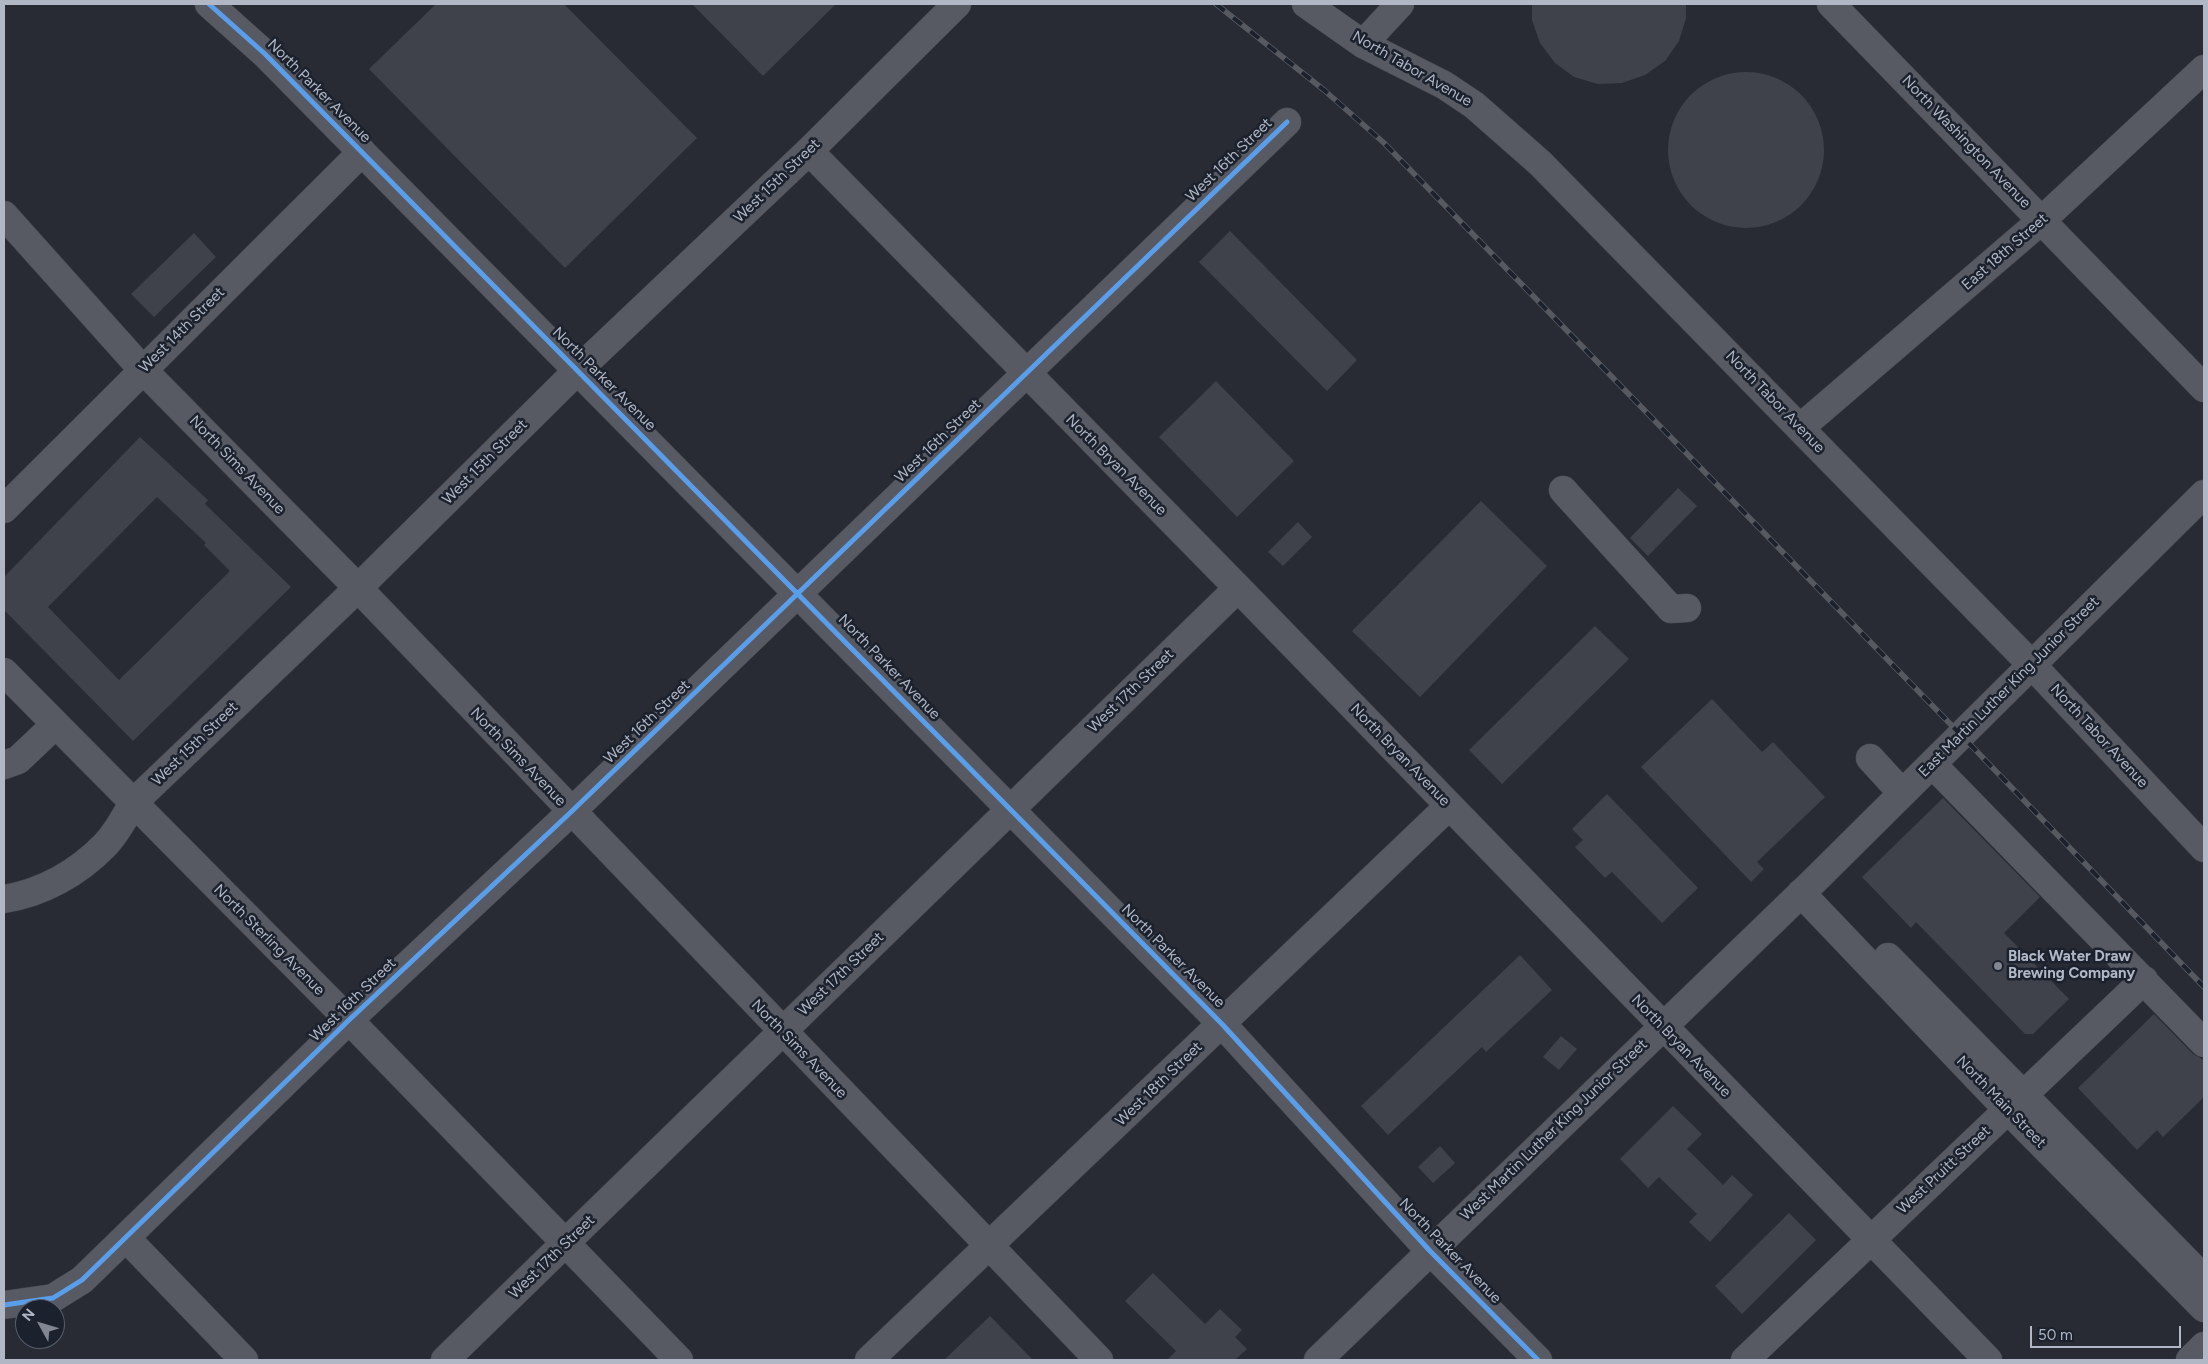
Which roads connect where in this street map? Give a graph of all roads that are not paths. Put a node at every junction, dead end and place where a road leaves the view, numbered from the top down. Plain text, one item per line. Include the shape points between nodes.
1 (209, 4) edge
2 (957, 4) edge
3 (1306, 4) edge
4 (1400, 4) edge
5 (1830, 4) edge
6 (1363, 44) junction
7 (2204, 69) edge
8 (1287, 122) dead end
9 (809, 151) junction
10 (362, 152) junction
11 (4, 215) edge
12 (2042, 220) junction
13 (142, 369) junction
14 (578, 370) junction
15 (1026, 373) junction
16 (2204, 388) edge
17 (1800, 428) junction
18 (1563, 490) dead end
19 (2204, 494) edge
20 (4, 509) edge
21 (358, 588) junction
22 (1238, 588) junction
23 (799, 593) junction
24 (1687, 608) dead end
25 (2031, 664) junction
26 (4, 672) edge
27 (55, 725) junction
28 (1870, 758) dead end
29 (1932, 764) junction
30 (4, 765) edge
31 (1902, 793) junction
32 (134, 802) junction
33 (1449, 806) junction
34 (1010, 809) junction
35 (571, 812) junction
36 (2204, 848) edge
37 (1808, 887) junction
38 (4, 899) edge
39 (2144, 980) junction
40 (349, 1020) junction
41 (1222, 1024) junction
42 (1662, 1026) junction
43 (782, 1032) junction
44 (2204, 1043) edge
45 (2016, 1103) junction
46 (126, 1238) junction
47 (1870, 1239) junction
48 (567, 1244) junction
49 (989, 1246) junction
50 (1430, 1251) junction
51 (2204, 1279) edge
52 (4, 1305) edge
53 (2204, 1308) edge
54 (2204, 1346) edge
55 (244, 1360) edge
56 (445, 1360) edge
57 (679, 1360) edge
58 (869, 1360) edge
59 (1099, 1360) edge
60 (1318, 1360) edge
61 (1538, 1360) edge
62 (1745, 1360) edge
63 (1988, 1360) edge
64 (2190, 1360) edge

1 - 10 street, North Parker Avenue via 265,54
2 - 9 street, West 15th Street
3 - 6 street, North Tabor Avenue
4 - 6 street
5 - 12 street, North Washington Avenue
6 - 17 street, North Tabor Avenue via 1444,85 1511,136 1573,195
7 - 12 street, East 18th Street
8 - 15 street, West 16th Street
9 - 14 street, West 15th Street
9 - 15 street, North Bryan Avenue
10 - 13 street, West 14th Street
10 - 14 street, North Parker Avenue
11 - 13 street, North Sims Avenue
12 - 16 street, North Washington Avenue
12 - 17 street, East 18th Street
13 - 20 street, West 14th Street
13 - 21 street, North Sims Avenue
14 - 21 street, West 15th Street
14 - 23 street, North Parker Avenue
15 - 22 street, North Bryan Avenue
15 - 23 street, West 16th Street
17 - 25 street, North Tabor Avenue
18 - 24 street via 1671,609
19 - 25 street, East Martin Luther King Junior Street
21 - 32 street, West 15th Street
21 - 35 street, North Sims Avenue
22 - 33 street, North Bryan Avenue
22 - 34 street, West 17th Street
23 - 34 street, North Parker Avenue
23 - 35 street, West 16th Street
25 - 29 street, East Martin Luther King Junior Street
25 - 36 street, North Tabor Avenue
26 - 27 street, North Sterling Avenue
27 - 30 street via 18,760
27 - 32 street, North Sterling Avenue
28 - 31 street
29 - 31 street, East Martin Luther King Junior Street
29 - 39 street
31 - 37 street, East Martin Luther King Junior Street
32 - 38 street, West 15th Street via 107,844 85,864 57,882 22,897
32 - 40 street, North Sterling Avenue
33 - 41 street, West 18th Street
33 - 42 street, North Bryan Avenue
34 - 41 street, North Parker Avenue
34 - 43 street, West 17th Street
35 - 40 street, West 16th Street
35 - 43 street, North Sims Avenue
37 - 42 street, West Martin Luther King Junior Street
37 - 45 street, North Main Street
39 - 44 street
39 - 45 street, West Pruitt Street
40 - 46 street, West 16th Street
40 - 48 street, North Sterling Avenue
41 - 49 street, West 18th Street
41 - 50 street, North Parker Avenue
42 - 47 street, North Bryan Avenue
42 - 50 street, West Martin Luther King Junior Street
43 - 48 street, West 17th Street
43 - 49 street, North Sims Avenue
45 - 47 street, West Pruitt Street
45 - 51 street, North Main Street
45 - 53 street, North Main Street
46 - 52 street, West 16th Street via 82,1280 53,1298
46 - 55 street
47 - 62 street, West Pruitt Street
47 - 63 street, North Bryan Avenue
48 - 56 street, West 17th Street
48 - 57 street, North Sterling Avenue
49 - 58 street, West 18th Street
49 - 59 street, North Sims Avenue
50 - 60 street, West Martin Luther King Junior Street
50 - 61 street, North Parker Avenue
54 - 64 street

